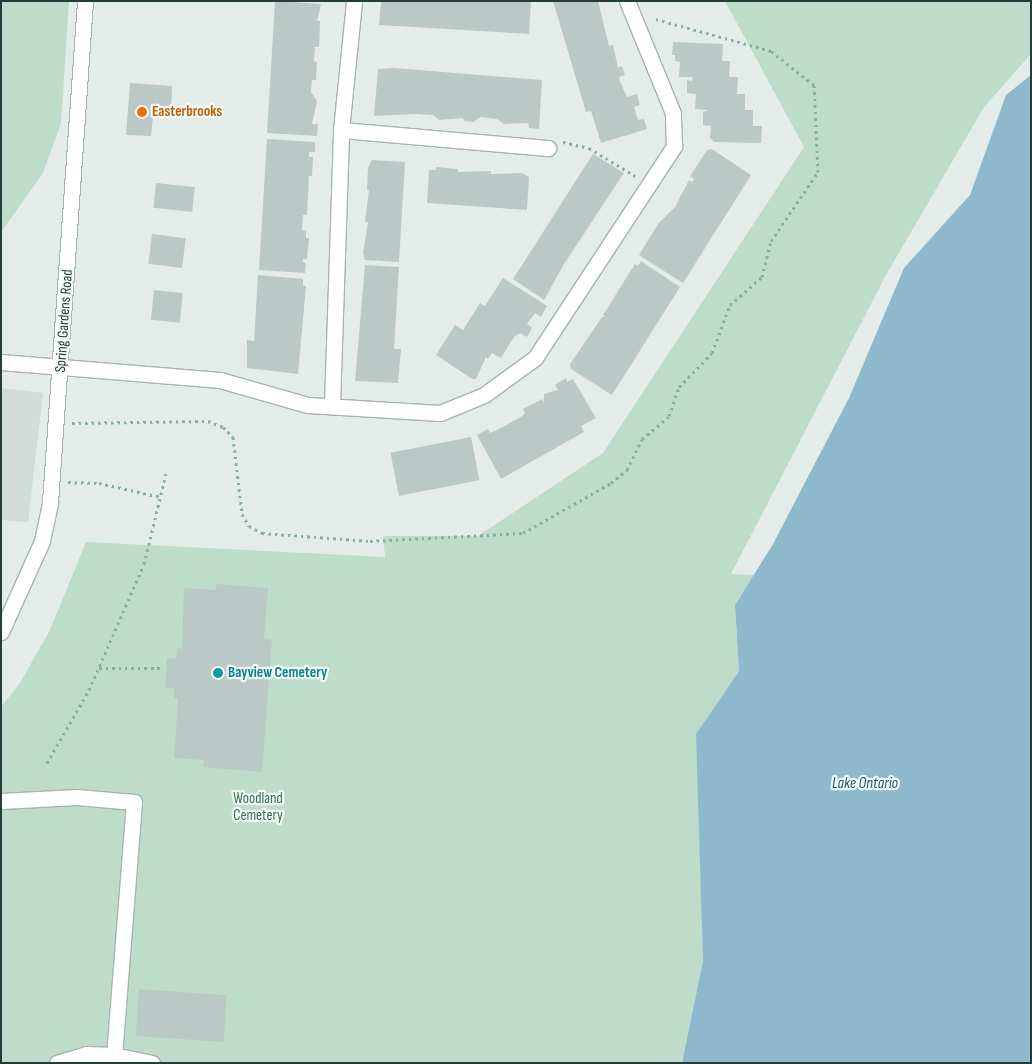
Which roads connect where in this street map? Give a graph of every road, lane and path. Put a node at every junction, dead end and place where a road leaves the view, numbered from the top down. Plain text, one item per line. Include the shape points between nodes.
1 (85, 1) edge
2 (354, 1) edge
3 (627, 1) edge
4 (341, 130) junction
5 (548, 148) joint
6 (650, 186) junction
7 (1, 362) edge
8 (61, 366) junction
9 (332, 405) junction
10 (166, 474) dead end
11 (52, 482) junction
12 (160, 498) junction
13 (1, 632) edge
14 (99, 668) junction
15 (161, 668) dead end
16 (47, 763) dead end
17 (1, 801) edge
18 (114, 1055) junction
19 (59, 1062) edge
20 (146, 1062) edge

1 - 8 street, Spring Gardens Road
2 - 4 street
3 - 6 street via 673,112 674,146
4 - 5 street
4 - 9 street
5 - 6 path via 556,142 590,148
6 - 9 street via 536,358 509,380 484,395 440,413
7 - 8 street
8 - 9 street via 220,380 308,405
8 - 11 street, Spring Gardens Road
10 - 12 path
11 - 12 path via 99,483
11 - 13 street, Spring Gardens Road via 42,541
12 - 14 path via 144,564
14 - 15 path
14 - 16 path
17 - 18 street via 77,797 134,802
18 - 19 street via 86,1054
18 - 20 street

